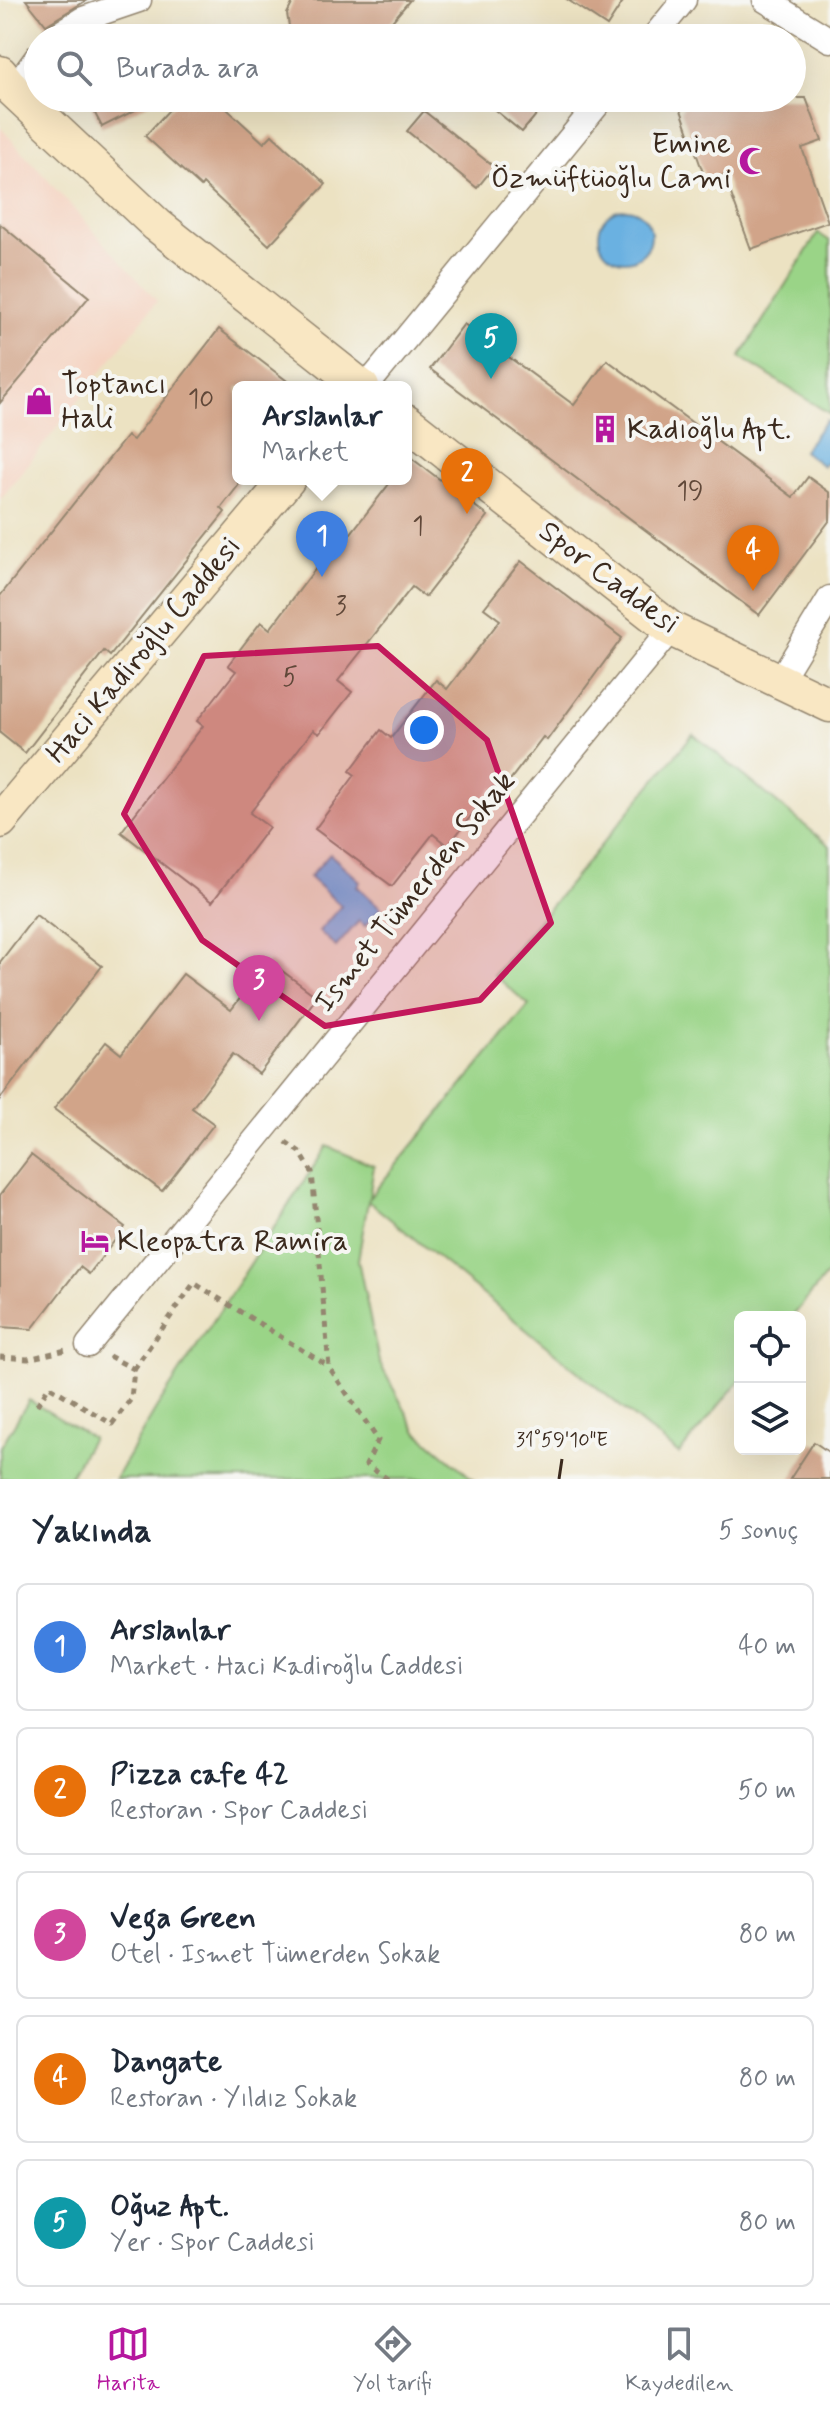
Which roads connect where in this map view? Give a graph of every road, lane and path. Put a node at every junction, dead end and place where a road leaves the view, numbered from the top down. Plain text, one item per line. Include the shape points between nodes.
1 (139, 0) edge
2 (684, 0) edge
3 (765, 0) edge
4 (75, 24) edge
5 (664, 24) edge
6 (804, 24) edge
7 (806, 25) edge
8 (830, 40) edge
9 (24, 68) edge
10 (7, 82) edge
11 (24, 98) edge
12 (38, 112) edge
13 (591, 112) edge
14 (356, 381) edge
15 (369, 381) edge
16 (412, 426) edge
17 (283, 485) edge
18 (830, 598) edge
19 (671, 629) junction
20 (779, 682) junction
21 (830, 705) edge
22 (0, 821) edge
23 (266, 1127) junction
24 (88, 1345) junction
25 (0, 1357) edge
26 (329, 1367) junction
27 (134, 1369) junction
28 (37, 1405) dead end
29 (388, 1479) edge

1 - 4 street
2 - 5 street
3 - 6 street
7 - 8 street
9 - 10 street
10 - 11 street
12 - 14 street via 157,225
13 - 15 street
16 - 19 street, Spor Caddesi
17 - 22 street, Haci Kadiroğlu Caddesi
18 - 20 street
19 - 20 street, Spor Caddesi
19 - 23 street, Ismet Tümerden Sokak
20 - 21 street, Spor Caddesi
23 - 24 street, Ismet Tümerden Sokak
23 - 26 path via 300,1152 312,1172
24 - 25 path via 28,1359
24 - 27 path
26 - 27 path via 194,1283
26 - 29 path via 378,1440 366,1465
27 - 28 path via 131,1399 112,1424 49,1386

